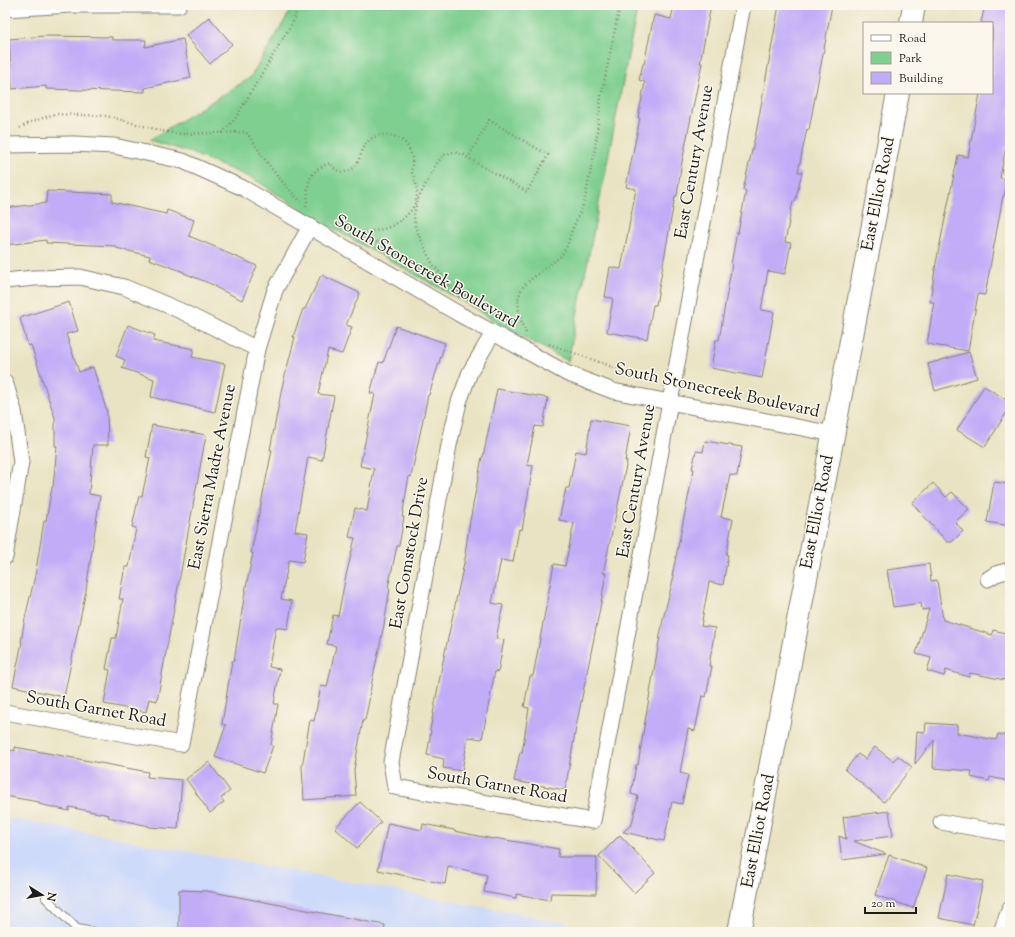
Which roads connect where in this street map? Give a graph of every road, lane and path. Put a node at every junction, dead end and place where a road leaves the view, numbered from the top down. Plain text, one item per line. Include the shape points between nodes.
1 (179, 5) edge
2 (298, 5) edge
3 (620, 5) edge
4 (743, 5) edge
5 (914, 5) edge
6 (5, 9) edge
7 (911, 22) edge
8 (898, 94) edge
9 (222, 134) dead end
10 (5, 145) edge
11 (468, 158) junction
12 (417, 201) junction
13 (306, 207) dead end
14 (310, 226) junction
15 (361, 233) dead end
16 (5, 280) edge
17 (452, 287) dead end
18 (493, 333) junction
19 (257, 349) junction
20 (531, 353) junction
21 (5, 382) edge
22 (670, 402) junction
23 (833, 434) junction
24 (5, 557) edge
25 (1010, 570) edge
26 (988, 579) dead end
27 (5, 712) edge
28 (181, 744) joint
29 (395, 787) joint
30 (593, 822) joint
31 (941, 822) dead end
32 (1010, 834) edge
33 (46, 898) dead end
34 (1010, 908) edge
35 (93, 932) edge
36 (739, 932) edge
37 (1001, 932) edge

1 - 6 street via 70,5
2 - 9 path via 294,20 235,119
3 - 20 path via 601,97 595,150 584,203 568,246 561,256 522,288 518,299 519,315
4 - 22 street, East Century Avenue
5 - 7 main road
8 - 23 main road, East Elliot Road
10 - 14 street, South Stonecreek Boulevard via 114,146 183,161 243,188
11 - 11 path via 489,120 548,155 527,192
11 - 12 path via 454,152 444,155
12 - 13 path via 410,150 400,139 392,135 383,135 367,142 357,164 348,171 337,170 330,163 314,171 310,179
12 - 15 path via 410,212 395,225
12 - 17 path via 415,227 433,265
14 - 18 street, South Stonecreek Boulevard via 374,266
14 - 19 street, East Sierra Madre Avenue via 275,290
16 - 19 street via 80,277 124,287 181,311
18 - 20 street, South Stonecreek Boulevard
18 - 29 street, East Comstock Drive via 470,372 459,402 449,445 391,762
19 - 28 street, East Sierra Madre Avenue
20 - 22 street, South Stonecreek Boulevard via 566,373 613,391
21 - 24 street via 14,411 21,462
22 - 23 street, South Stonecreek Boulevard
22 - 30 street, East Century Avenue
23 - 36 main road, East Elliot Road
25 - 26 street
27 - 28 street, South Garnet Road
29 - 30 street, South Garnet Road
31 - 32 street
33 - 35 lane via 76,929
34 - 37 street

